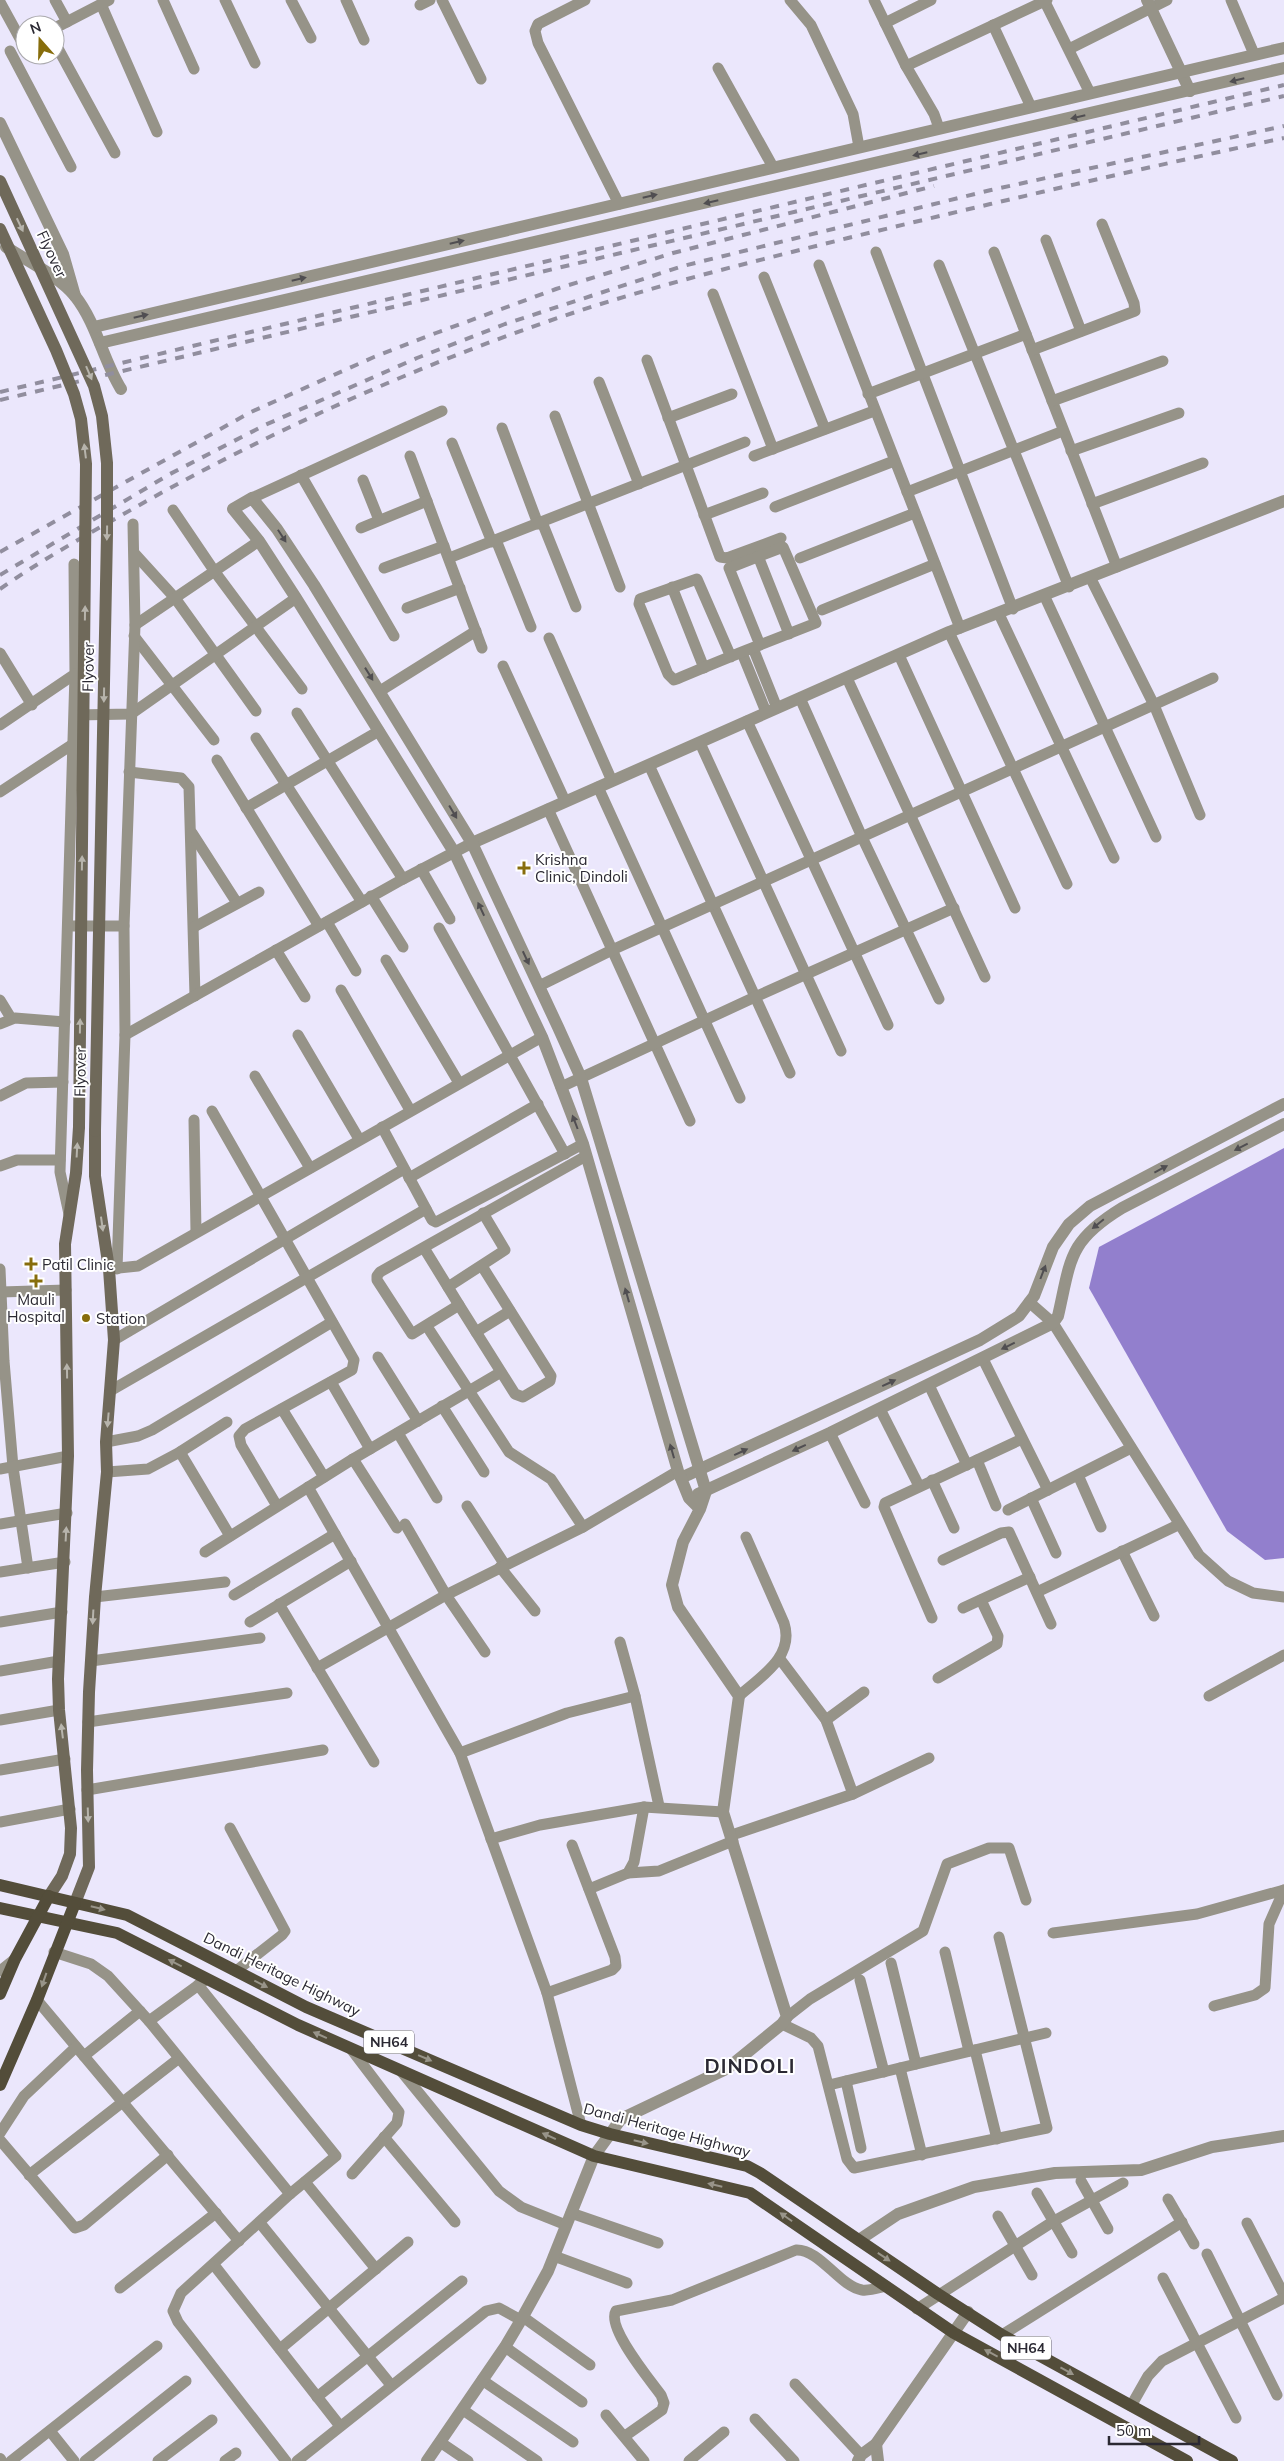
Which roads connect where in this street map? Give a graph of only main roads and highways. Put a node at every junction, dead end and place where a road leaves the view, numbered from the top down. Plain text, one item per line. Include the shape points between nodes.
1 (0, 181) edge
2 (0, 229) edge
3 (0, 1885) edge
4 (50, 1896) junction
5 (75, 1902) junction
6 (0, 1908) edge
7 (37, 1916) junction
8 (66, 1923) junction
9 (0, 1994) edge
10 (0, 2085) edge
11 (1186, 2461) edge
12 (1232, 2461) edge

1 -> 5 main road, Flyover, bridge via 94,386 107,463 95,1176 113,1269 114,1340 106,1442 107,1472 94,1597 88,1722 89,1866
4 -> 2 main road, Flyover, bridge via 70,1854 70,1809 59,1710 59,1661 68,1456 65,1244 76,1173 78,1127 86,464 81,419 74,394
3 - 4 main road, Dandi Heritage Highway / NH64
4 - 5 main road, Dandi Heritage Highway / NH64
4 - 7 main road
5 - 8 main road
5 -> 12 main road, Dandi Heritage Highway / NH64 via 127,1916 306,2006 581,2125 746,2166 1002,2335
6 - 7 main road, NH64
7 - 8 main road, NH64
7 - 9 main road
8 -> 10 main road
11 -> 8 main road, NH64 via 954,2333 750,2193 594,2156 202,1982 117,1933

